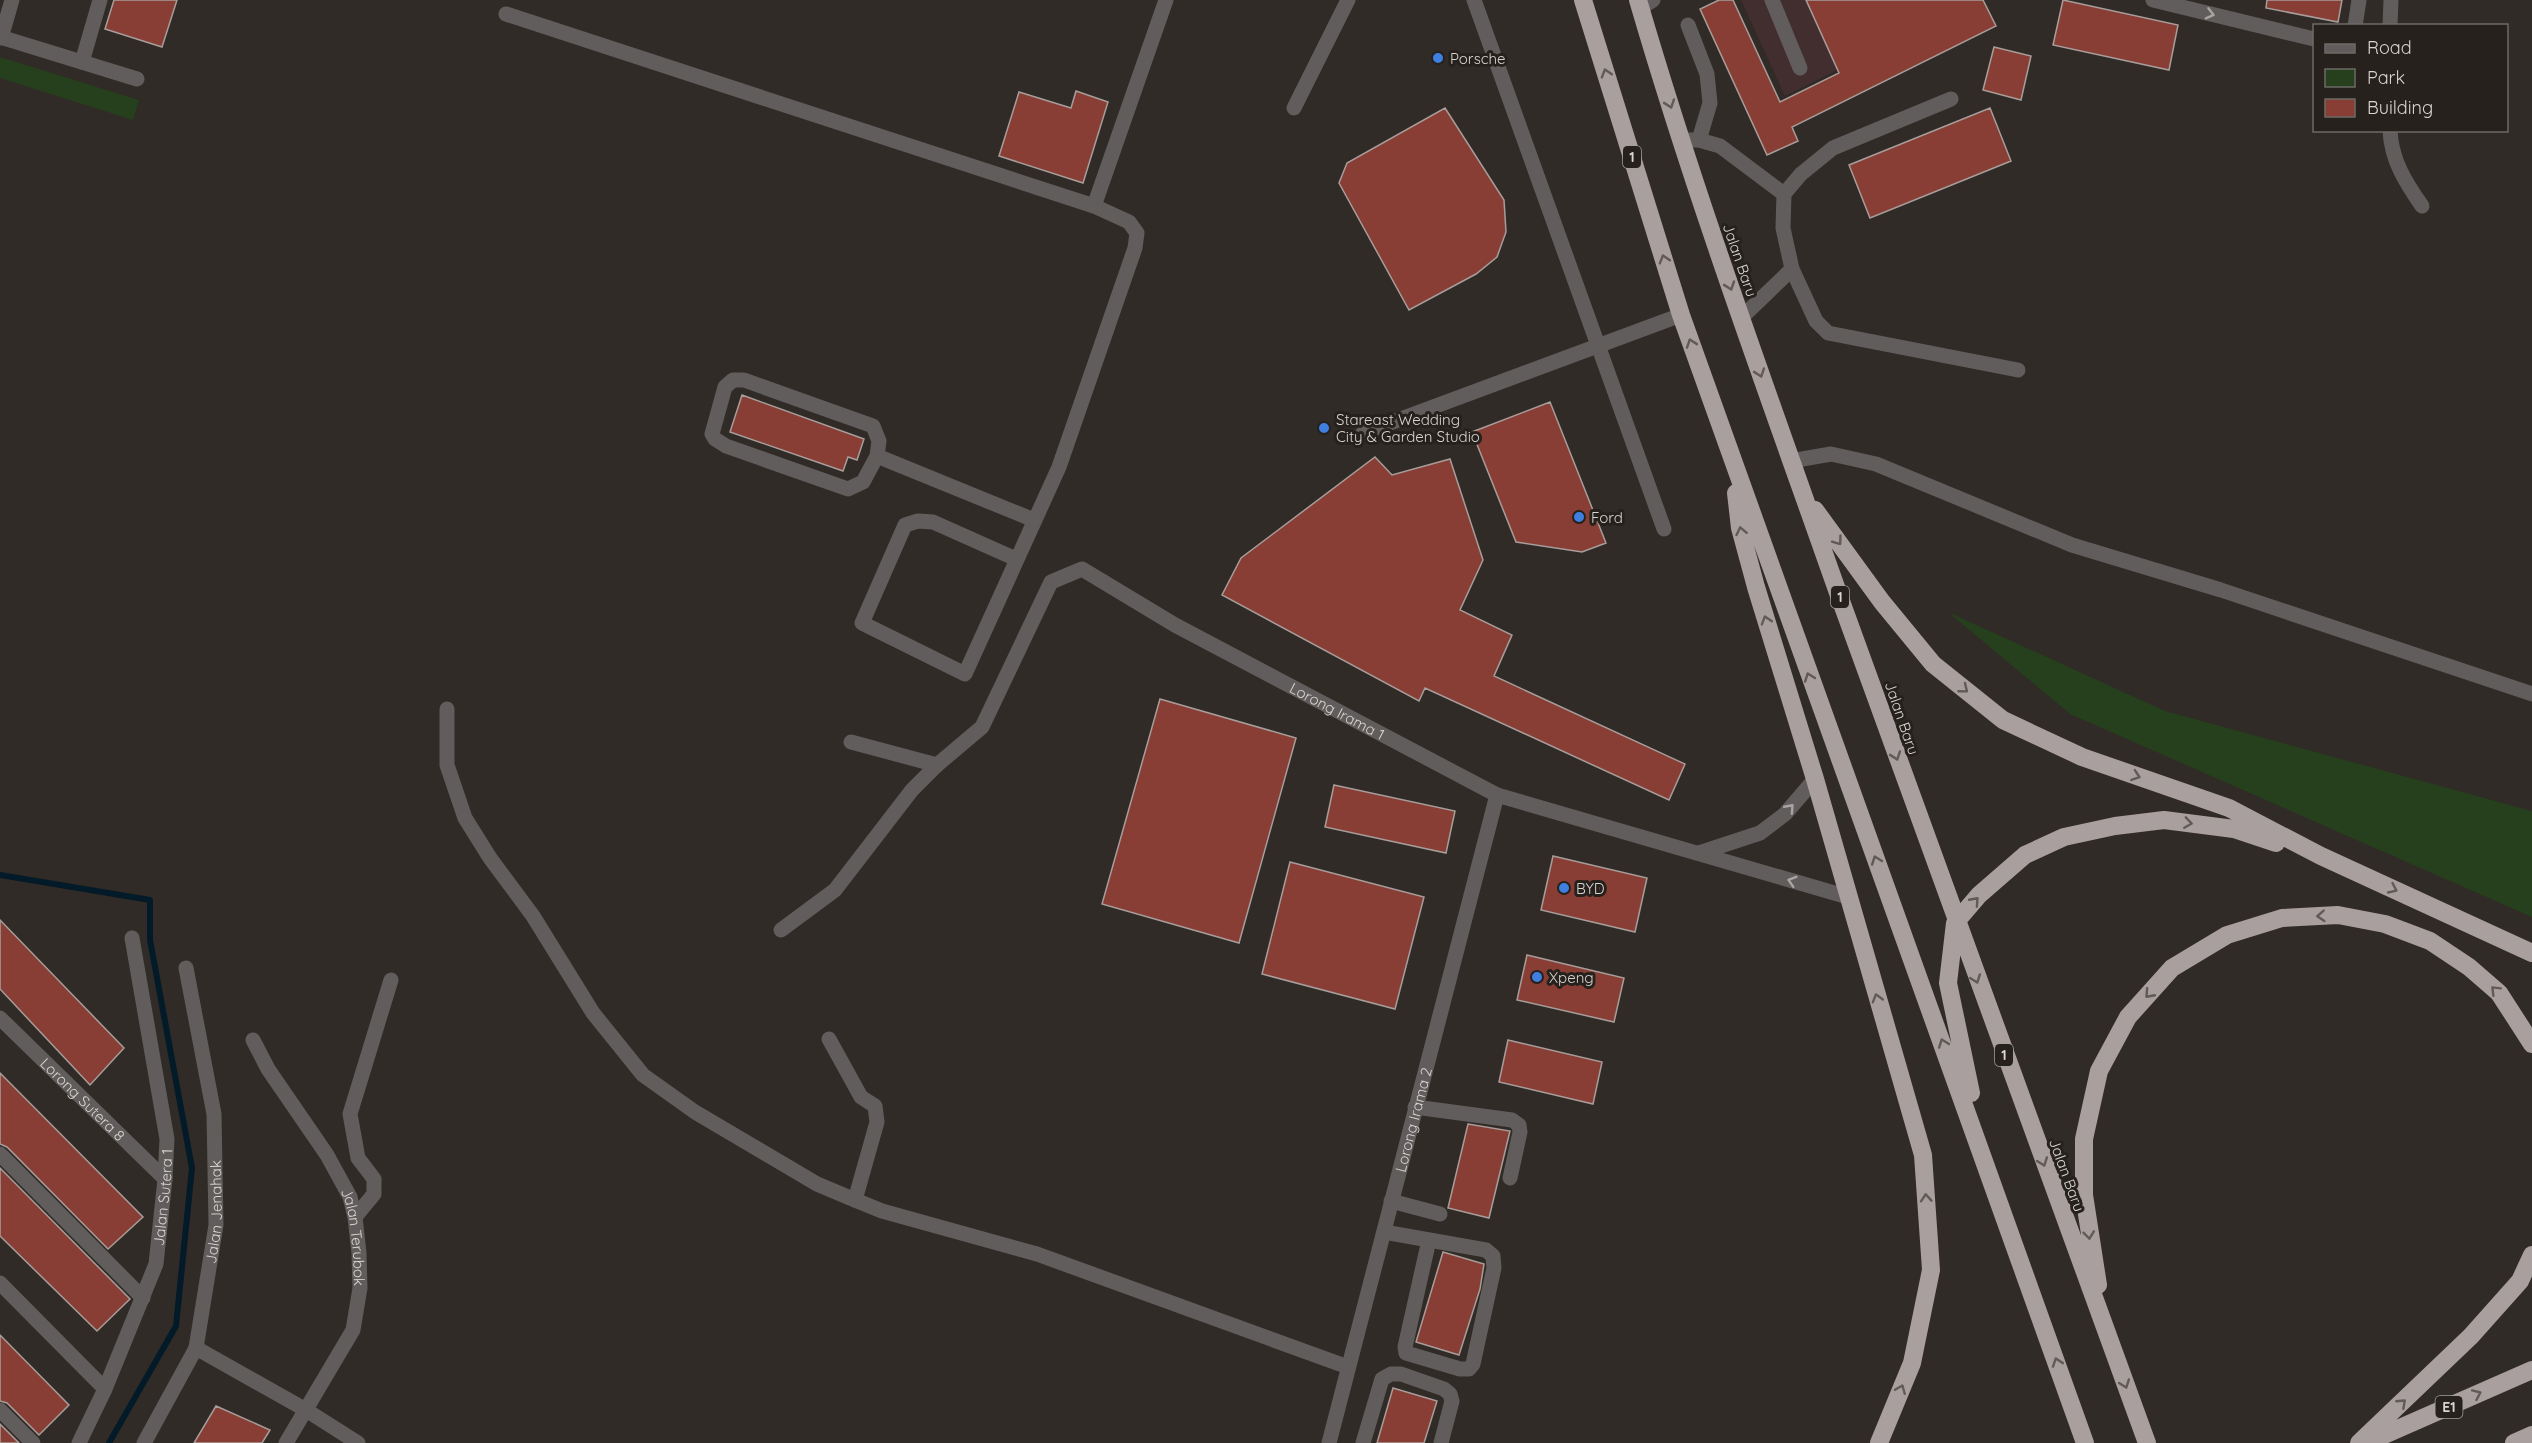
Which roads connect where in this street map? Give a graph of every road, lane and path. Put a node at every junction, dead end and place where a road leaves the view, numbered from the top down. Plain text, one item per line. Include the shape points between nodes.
1 (12, 0) edge
2 (100, 0) edge
3 (1166, 0) edge
4 (1348, 0) edge
5 (1474, 0) edge
6 (1583, 0) edge
7 (1772, 0) edge
8 (2153, 0) edge
9 (2359, 0) edge
10 (2391, 0) edge
11 (1644, 3) edge
12 (506, 14) dead end
13 (2355, 24) edge
14 (2390, 24) edge
15 (1688, 25) dead end
16 (1, 38) edge
17 (2313, 39) edge
18 (82, 62) junction
19 (1800, 68) dead end
20 (136, 79) dead end
21 (1952, 99) dead end
22 (1294, 108) dead end
23 (2390, 132) edge
24 (1690, 140) junction
25 (1784, 194) junction
26 (1094, 206) junction
27 (2422, 206) dead end
28 (1792, 269) junction
29 (1681, 315) junction
30 (1741, 318) junction
31 (1599, 347) junction
32 (2018, 370) dead end
33 (1363, 433) dead end
34 (877, 456) junction
35 (1731, 458) junction
36 (1791, 461) junction
37 (1803, 494) junction
38 (1034, 519) junction
39 (1664, 529) dead end
40 (1016, 560) junction
41 (2532, 694) edge
42 (447, 709) dead end
43 (851, 742) dead end
44 (937, 765) junction
45 (1815, 779) junction
46 (1497, 795) junction
47 (1699, 853) junction
48 (2321, 856) junction
49 (1848, 897) junction
50 (1955, 923) junction
51 (782, 930) dead end
52 (132, 938) dead end
53 (2530, 952) edge
54 (186, 968) dead end
55 (391, 980) dead end
56 (0, 1018) edge
57 (829, 1039) dead end
58 (253, 1040) dead end
59 (2531, 1041) edge
60 (1415, 1107) junction
61 (0, 1154) edge
62 (1984, 1158) junction
63 (1510, 1178) dead end
64 (165, 1179) junction
65 (855, 1200) junction
66 (1391, 1201) junction
67 (1440, 1214) dead end
68 (355, 1217) junction
69 (1384, 1232) junction
70 (1429, 1240) junction
71 (2532, 1255) edge
72 (0, 1283) edge
73 (143, 1298) junction
74 (2109, 1342) junction
75 (196, 1348) junction
76 (1348, 1367) junction
77 (2532, 1370) edge
78 (105, 1389) junction
79 (0, 1410) edge
80 (306, 1410) junction
81 (2532, 1436) edge
82 (33, 1443) edge
83 (79, 1443) edge
84 (144, 1443) edge
85 (286, 1443) edge
86 (358, 1443) edge
87 (1329, 1443) edge
88 (1363, 1443) edge
89 (1441, 1443) edge
90 (1879, 1443) edge
91 (2085, 1443) edge
92 (2147, 1443) edge
93 (2359, 1443) edge
94 (2366, 1443) edge
95 (2514, 1443) edge

1 - 16 street
2 - 18 street
3 - 26 street
4 - 22 street
5 - 31 street
29 -> 6 highway, 1
7 - 19 street
8 -> 17 street
9 - 13 street
10 - 14 street
11 -> 24 highway, Jalan Baru / 1
12 - 26 street
15 - 24 street via 1707,74 1710,103
16 - 18 street
18 - 20 street
21 - 25 street via 1833,148
23 - 27 street via 2390,144 2403,179
24 - 25 street via 1720,146
24 -> 30 highway, Jalan Baru / 1
25 - 28 street via 1783,228
26 - 38 street via 1129,222 1137,232 1134,248 1059,467
28 - 30 street
28 - 32 street via 1816,321 1828,333
29 - 31 street
35 -> 29 highway, 1
30 -> 36 highway, Jalan Baru / 1
31 - 33 street
31 - 39 street
34 - 34 street via 863,482 848,489 726,446 712,434 725,387 733,380 744,380 873,426 879,441
34 - 38 street
45 -> 35 highway via 1740,528
62 -> 35 highway, 1
36 - 37 highway, Jalan Baru / 1
36 - 41 street via 1831,454 1876,464 2072,545
37 -> 48 highway via 1933,664 2003,720 2082,757 2229,808
37 -> 50 highway, Jalan Baru / 1
38 - 40 street
40 - 40 street via 965,674 862,623 904,525 933,522
42 - 65 street via 447,765 465,818 533,916 593,1013 644,1075 695,1112 818,1184
43 - 44 street
44 - 46 street, Lorong Irama 1 via 982,727 1051,582 1082,569 1175,625
44 - 51 street via 912,790 835,890
47 -> 45 street via 1760,833 1785,814
45 - 49 highway
46 - 47 street, Lorong Irama 1
46 - 60 street, Lorong Irama 2
49 -> 47 street, Lorong Irama 1
50 -> 48 highway via 1979,895 2025,855 2064,837 2115,826 2164,820 2234,830
48 -> 53 highway
90 -> 49 highway via 1912,1363 1931,1270 1923,1155
50 - 62 highway via 1948,983
50 -> 74 highway, Jalan Baru / 1
52 - 64 street, Jalan Sutera 1 via 167,1139
54 - 75 street, Jalan Jenahak via 214,1114 216,1225
55 - 68 street via 350,1114 358,1158 374,1179 374,1194
56 - 64 street, Lorong Sutera 8
57 - 65 street via 861,1097 875,1106 877,1122
58 - 68 street, Jalan Terubok via 268,1069 327,1155 350,1197
59 -> 74 highway via 2499,993 2469,967 2430,941 2385,924 2338,915 2282,918 2227,935 2172,968 2128,1017 2100,1071 2084,1139 2084,1195 2090,1247
60 - 63 street via 1512,1120 1519,1125
60 - 66 street, Lorong Irama 2
61 - 73 street
91 -> 62 highway, 1
64 - 73 street, Jalan Sutera 1 via 156,1264
65 - 76 street via 1037,1254
66 - 67 street
66 - 69 street, Lorong Irama 2
68 - 80 street, Jalan Terubok via 360,1288 353,1330
69 - 70 street
69 - 76 street, Lorong Irama 2
70 - 70 street via 1486,1250 1492,1256 1494,1268 1469,1369 1406,1353
93 -> 71 highway via 2471,1336 2520,1281
72 - 78 street
73 - 78 street, Jalan Sutera 1
74 -> 92 highway, Jalan Baru / 1
75 - 80 street
75 - 84 street, Jalan Jenahak
76 - 87 street, Lorong Irama 2
94 -> 77 highway, E1
78 - 83 street, Jalan Sutera 1
79 - 82 street
80 - 85 street, Jalan Terubok
80 - 86 street
81 - 95 highway
88 - 89 street via 1382,1379 1401,1374 1450,1394 1452,1401

